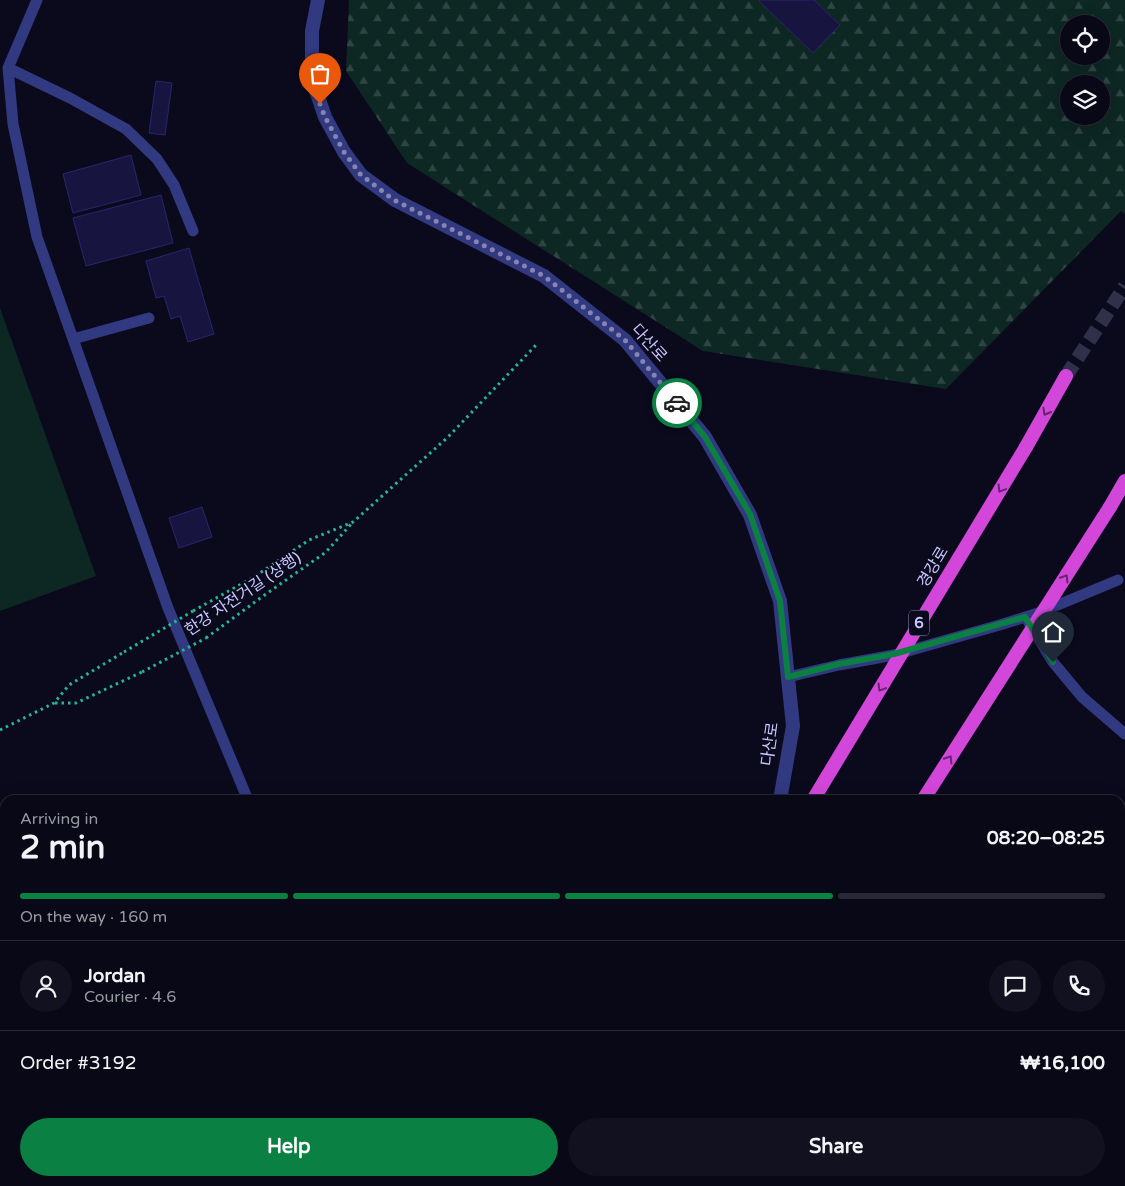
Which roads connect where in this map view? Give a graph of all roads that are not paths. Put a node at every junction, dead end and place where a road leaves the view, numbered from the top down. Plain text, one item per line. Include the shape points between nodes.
1 (37, 0) edge
2 (318, 0) edge
3 (8, 68) junction
4 (193, 231) dead end
5 (149, 318) dead end
6 (73, 339) junction
7 (1066, 376) tunnel mouth
8 (1125, 481) edge
9 (1118, 580) dead end
10 (1025, 617) junction
11 (788, 677) junction
12 (1125, 734) edge
13 (246, 795) edge
14 (781, 795) edge
15 (816, 795) edge
16 (926, 795) edge

1 - 3 lane
2 - 11 street, 다산로 via 312,31 312,79 325,117 361,175 394,200 544,276 625,340 705,437 750,514 780,601
3 - 4 lane via 126,128 157,159 174,185
3 - 6 lane via 13,124 37,237
5 - 6 lane
6 - 13 lane via 168,608
7 -> 15 highway, 경강로 / 6, bridge
16 -> 8 highway, bridge
9 - 10 lane
10 - 11 lane via 894,654
10 - 12 lane via 1053,662 1082,697
11 - 14 street, 다산로 via 793,726

